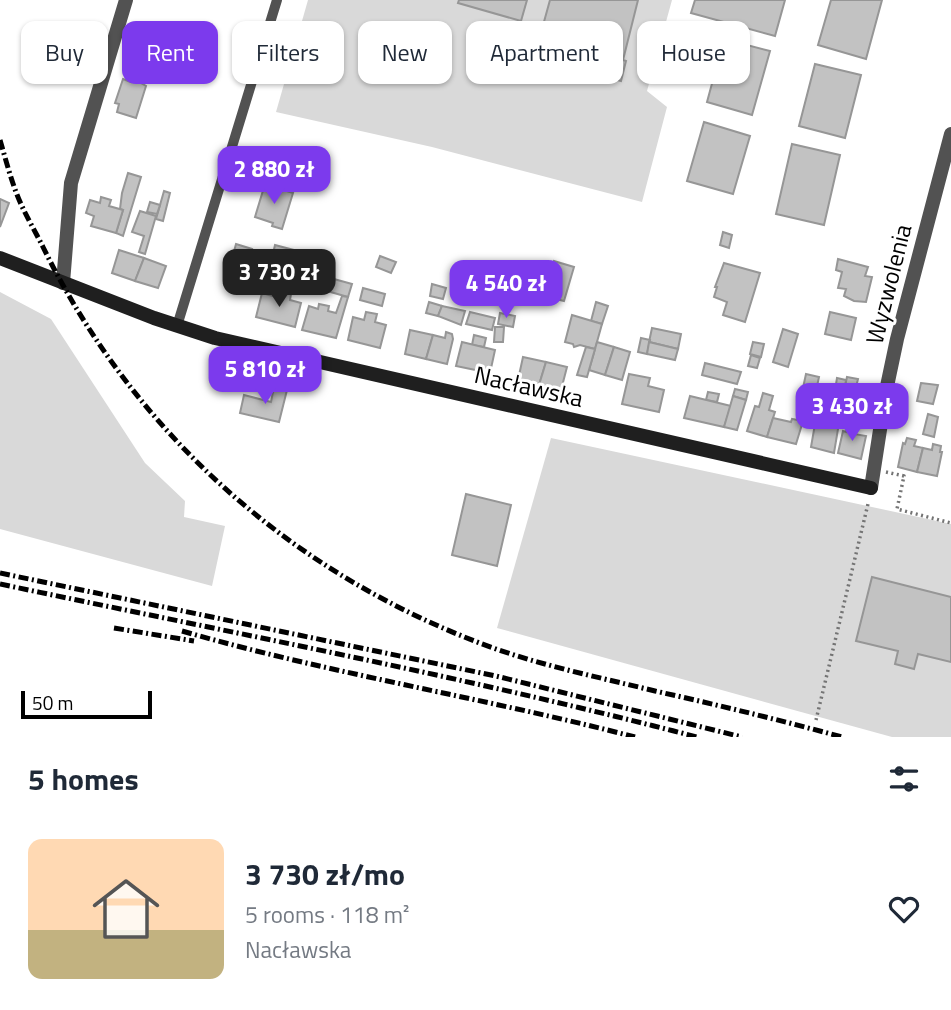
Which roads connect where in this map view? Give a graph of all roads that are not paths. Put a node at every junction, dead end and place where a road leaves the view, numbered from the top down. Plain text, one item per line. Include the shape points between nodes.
1 (126, 0) edge
2 (277, 0) edge
3 (951, 134) edge
4 (0, 258) edge
5 (64, 283) junction
6 (177, 326) junction
7 (870, 496) joint

1 - 5 street via 71,183
2 - 6 lane
3 - 7 street, Wyzwolenia via 897,338
4 - 5 street, Nacławska
5 - 6 street, Nacławska
6 - 7 street, Nacławska

